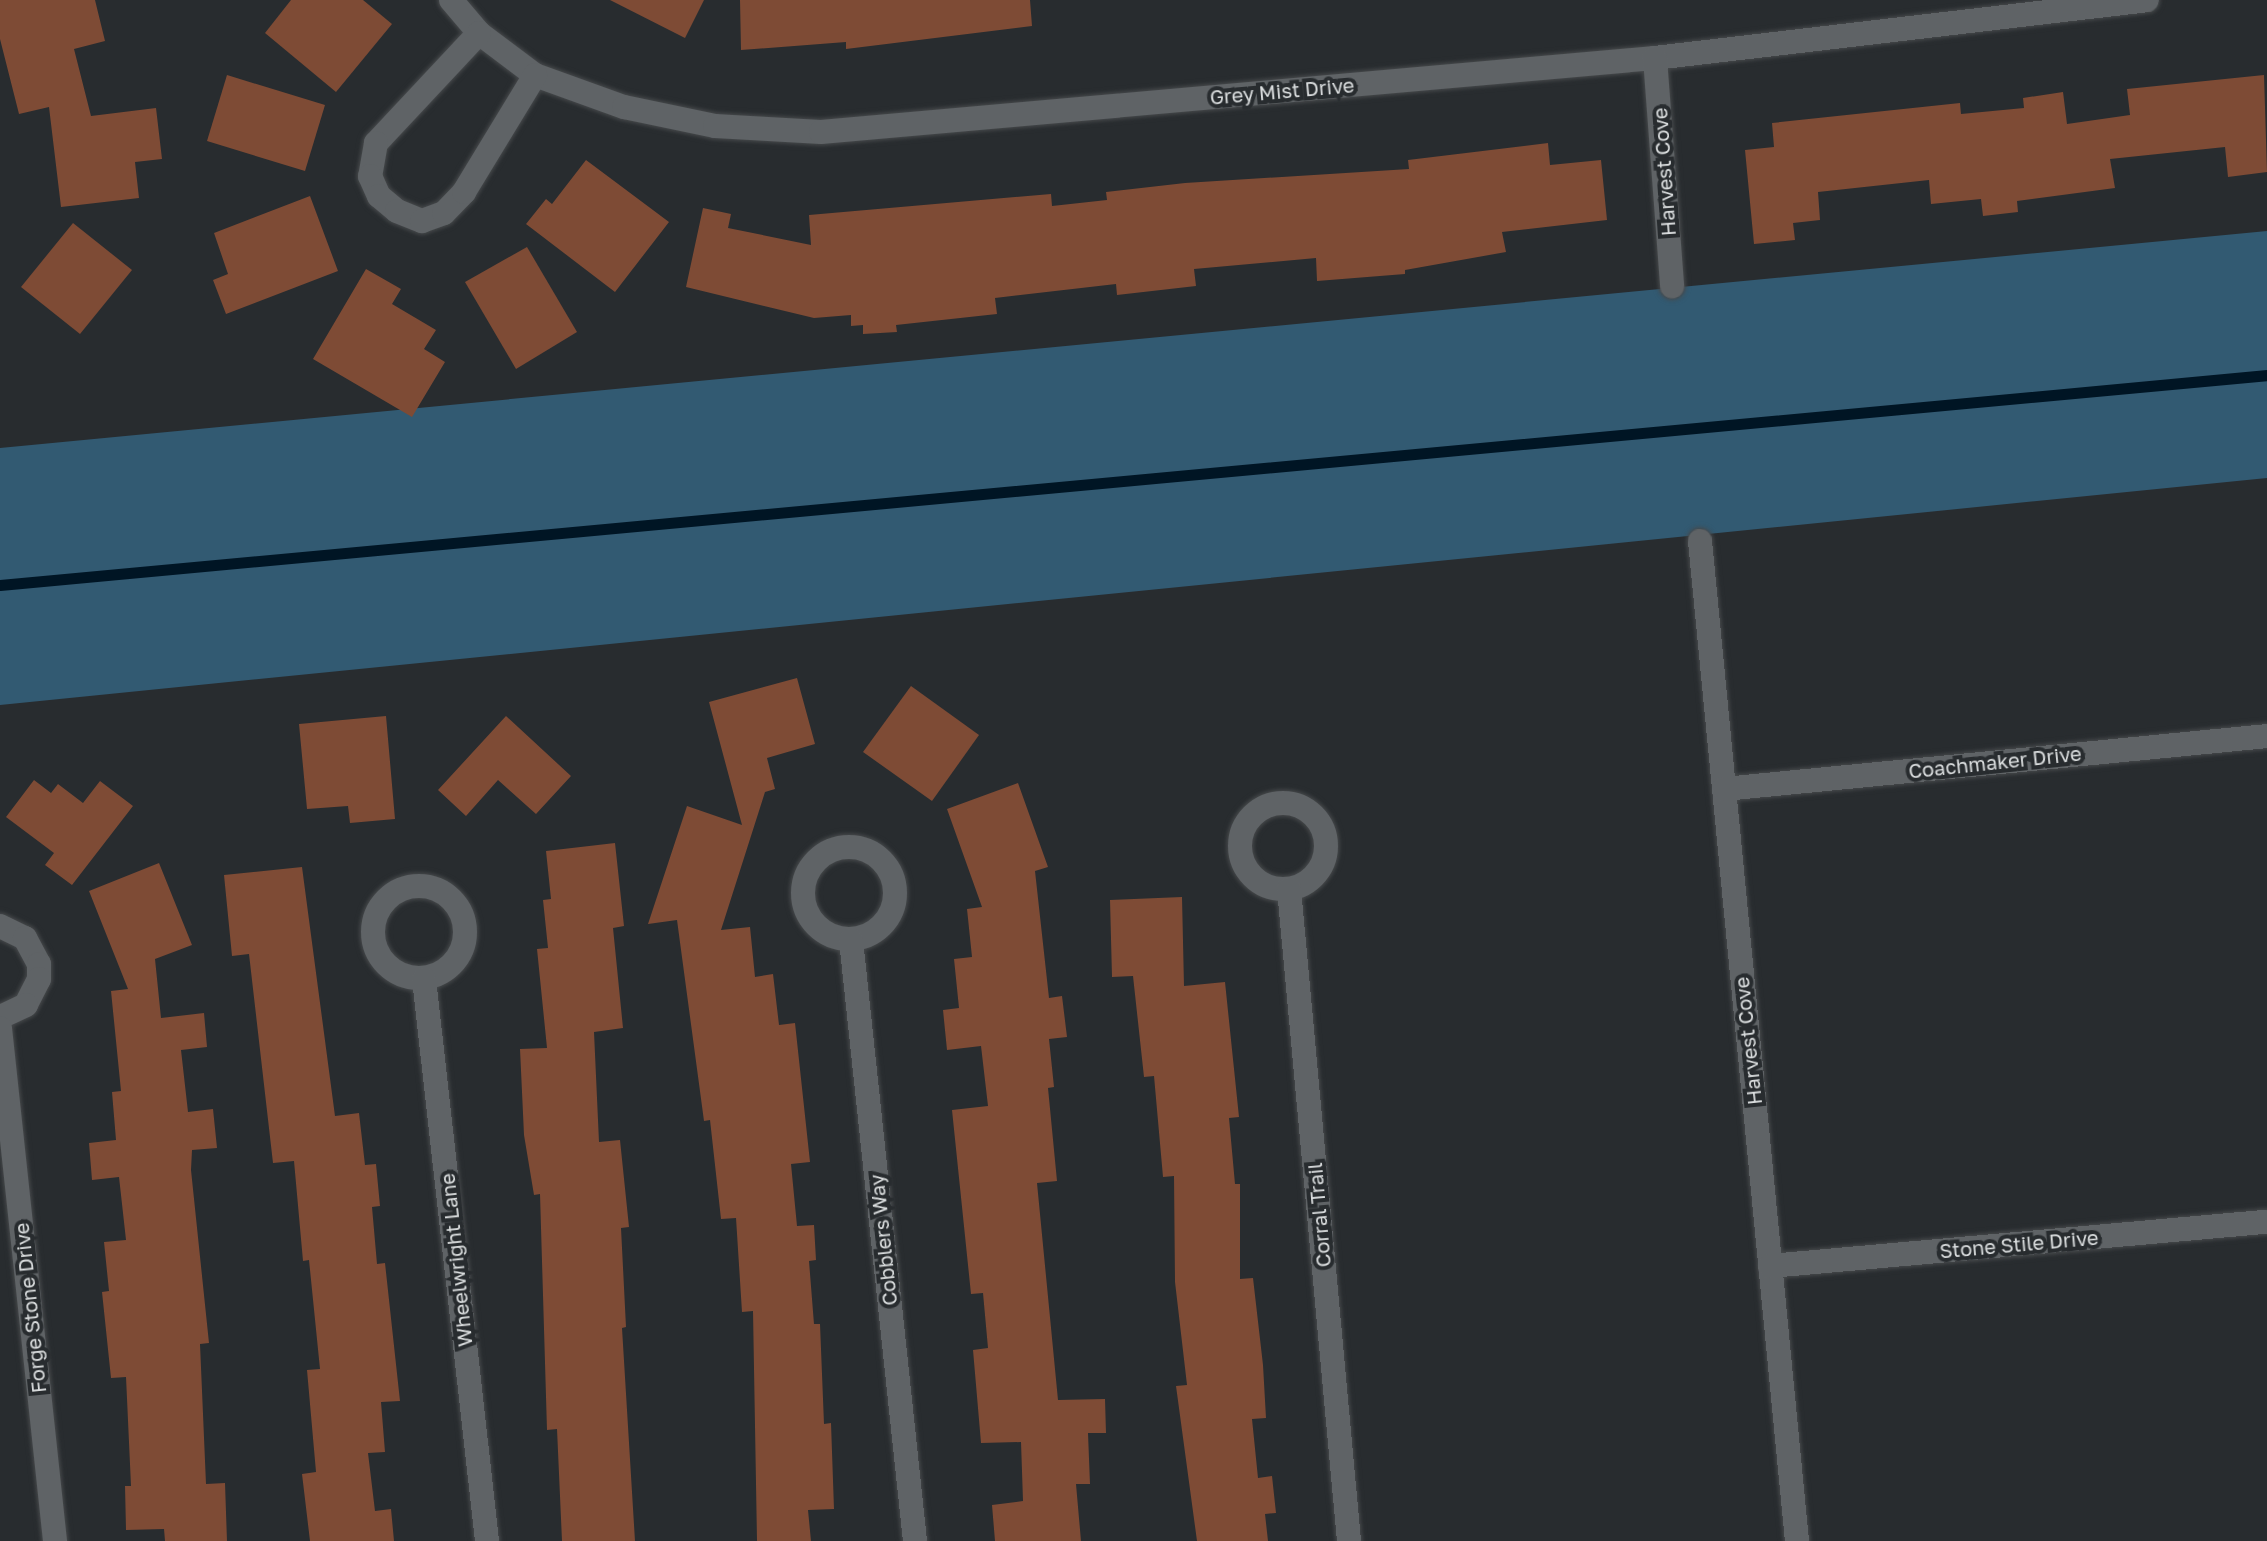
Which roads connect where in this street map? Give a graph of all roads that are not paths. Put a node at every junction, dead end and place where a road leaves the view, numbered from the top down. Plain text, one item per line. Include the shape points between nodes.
1 (451, 0) edge
2 (2147, 0) edge
3 (479, 33) junction
4 (1655, 58) junction
5 (535, 75) junction
6 (1672, 286) dead end
7 (1700, 541) dead end
8 (2267, 736) edge
9 (1724, 789) junction
10 (1289, 889) dead end
11 (0, 926) edge
12 (851, 940) dead end
13 (424, 979) dead end
14 (0, 1017) edge
15 (0, 1028) edge
16 (2267, 1222) edge
17 (1770, 1266) junction
18 (55, 1541) edge
19 (487, 1541) edge
20 (915, 1541) edge
21 (1349, 1541) edge
22 (1797, 1541) edge

1 - 3 street, Grey Mist Drive
2 - 4 street, Grey Mist Drive
3 - 5 street, Grey Mist Drive
3 - 5 street via 376,143 370,176 379,196 397,211 422,221 444,213 464,192
4 - 5 street, Grey Mist Drive via 821,132 715,126 624,107
4 - 6 street, Harvest Cove
7 - 9 street, Harvest Cove
8 - 9 street, Coachmaker Drive
9 - 17 street, Harvest Cove
10 - 21 street, Corral Trail
11 - 14 street via 25,938 39,964 39,979 26,1005
12 - 20 street, Cobblers Way
13 - 19 street, Wheelwright Lane
15 - 18 street, Forge Stone Drive
16 - 17 street, Stone Stile Drive
17 - 22 street, Harvest Cove

